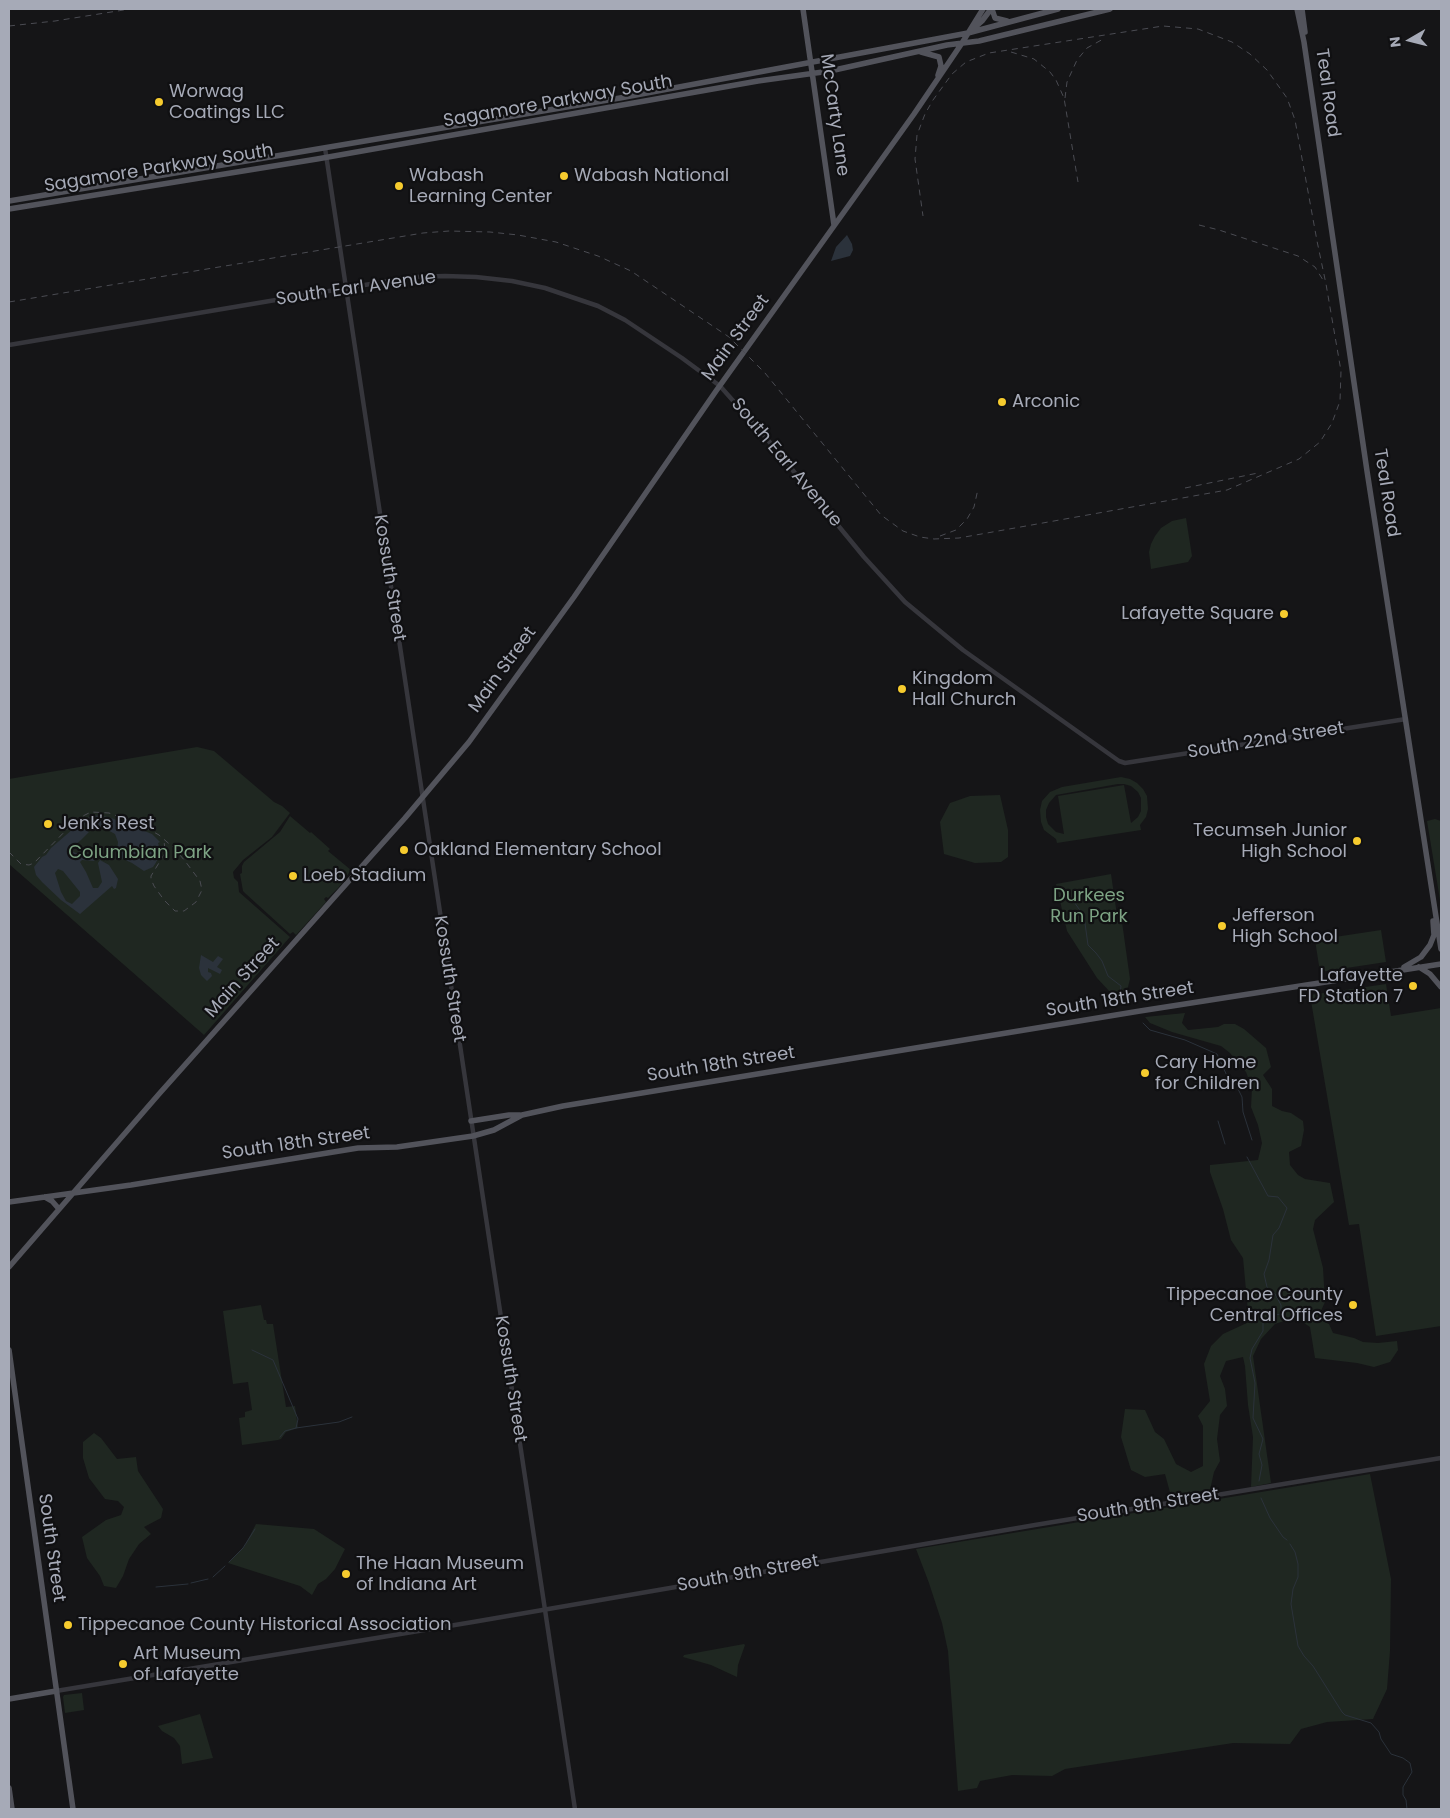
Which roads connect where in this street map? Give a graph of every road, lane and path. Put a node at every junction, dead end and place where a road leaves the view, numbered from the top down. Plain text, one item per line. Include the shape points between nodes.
1 (803, 9) edge
2 (983, 9) edge
3 (992, 9) edge
4 (1058, 9) edge
5 (1110, 9) edge
6 (1301, 9) edge
7 (1011, 21) junction
8 (968, 33) junction
9 (962, 43) junction
10 (919, 52) junction
11 (811, 63) junction
12 (813, 73) junction
13 (936, 81) junction
14 (325, 148) junction
15 (326, 158) junction
16 (9, 201) edge
17 (9, 209) edge
18 (834, 225) junction
19 (345, 288) junction
20 (9, 345) edge
21 (720, 386) junction
22 (1406, 719) junction
23 (1125, 763) joint
24 (422, 797) junction
25 (1434, 898) junction
26 (1441, 949) edge
27 (1441, 964) edge
28 (1419, 968) junction
29 (1386, 973) junction
30 (1441, 987) edge
31 (522, 1115) junction
32 (471, 1121) junction
33 (473, 1136) junction
34 (87, 1178) junction
35 (95, 1190) junction
36 (71, 1194) junction
37 (45, 1197) junction
38 (9, 1202) edge
39 (59, 1209) junction
40 (9, 1267) edge
41 (9, 1350) edge
42 (1441, 1458) edge
43 (545, 1609) junction
44 (56, 1691) junction
45 (9, 1699) edge
46 (9, 1788) edge
47 (12, 1809) edge
48 (73, 1809) edge
49 (574, 1809) edge

1 - 11 main road, McCarty Lane
2 - 8 main road
3 - 7 main road via 996,20
3 - 8 main road
4 - 7 main road, Sagamore Parkway South
5 - 9 main road, Sagamore Parkway South
6 - 22 main road, Teal Road
7 - 8 main road, Sagamore Parkway South
8 - 9 main road, Main Street
8 - 11 main road, Sagamore Parkway South
9 - 10 main road, Sagamore Parkway South
9 - 13 main road, Main Street
10 - 12 main road, Sagamore Parkway South
10 - 13 main road via 940,57
11 - 12 main road, McCarty Lane
11 - 14 main road, Sagamore Parkway South
12 - 15 main road, Sagamore Parkway South
12 - 18 main road, McCarty Lane
13 - 18 main road, Main Street
14 - 15 street, Kossuth Street
14 - 16 main road, Sagamore Parkway South
15 - 17 main road, Sagamore Parkway South
15 - 19 street, Kossuth Street
18 - 21 main road, Main Street
19 - 20 street, South Earl Avenue
19 - 21 street, South Earl Avenue via 445,276 494,278 536,286 612,313
19 - 24 street, Kossuth Street
21 - 23 street, South Earl Avenue via 905,602 963,650
21 - 24 main road, Main Street via 543,641 469,742
22 - 23 street, South 22nd Street
22 - 25 main road, Teal Road
24 - 32 street, Kossuth Street
24 - 34 main road, Main Street
25 - 26 main road, Teal Road
25 - 29 main road via 1434,935 1430,945 1417,961
27 - 28 main road, South 18th Street
28 - 29 main road, South 18th Street
28 - 30 main road via 1430,974
29 - 31 main road, South 18th Street
31 - 32 main road
31 - 33 main road, South 18th Street via 494,1130
32 - 33 street, Kossuth Street
33 - 35 main road, South 18th Street via 398,1147 358,1148
33 - 43 street, Kossuth Street
34 - 35 main road via 89,1187
34 - 36 main road, Main Street
35 - 36 main road, South 18th Street
36 - 37 main road, South 18th Street
36 - 39 main road, Main Street
37 - 38 main road, South 18th Street
37 - 39 main road
39 - 40 main road, Main Street
41 - 44 main road, South Street
42 - 43 street, South 9th Street
43 - 44 street, South 9th Street
43 - 49 street, Kossuth Street
44 - 45 main road
44 - 48 main road, South Street
46 - 47 main road

